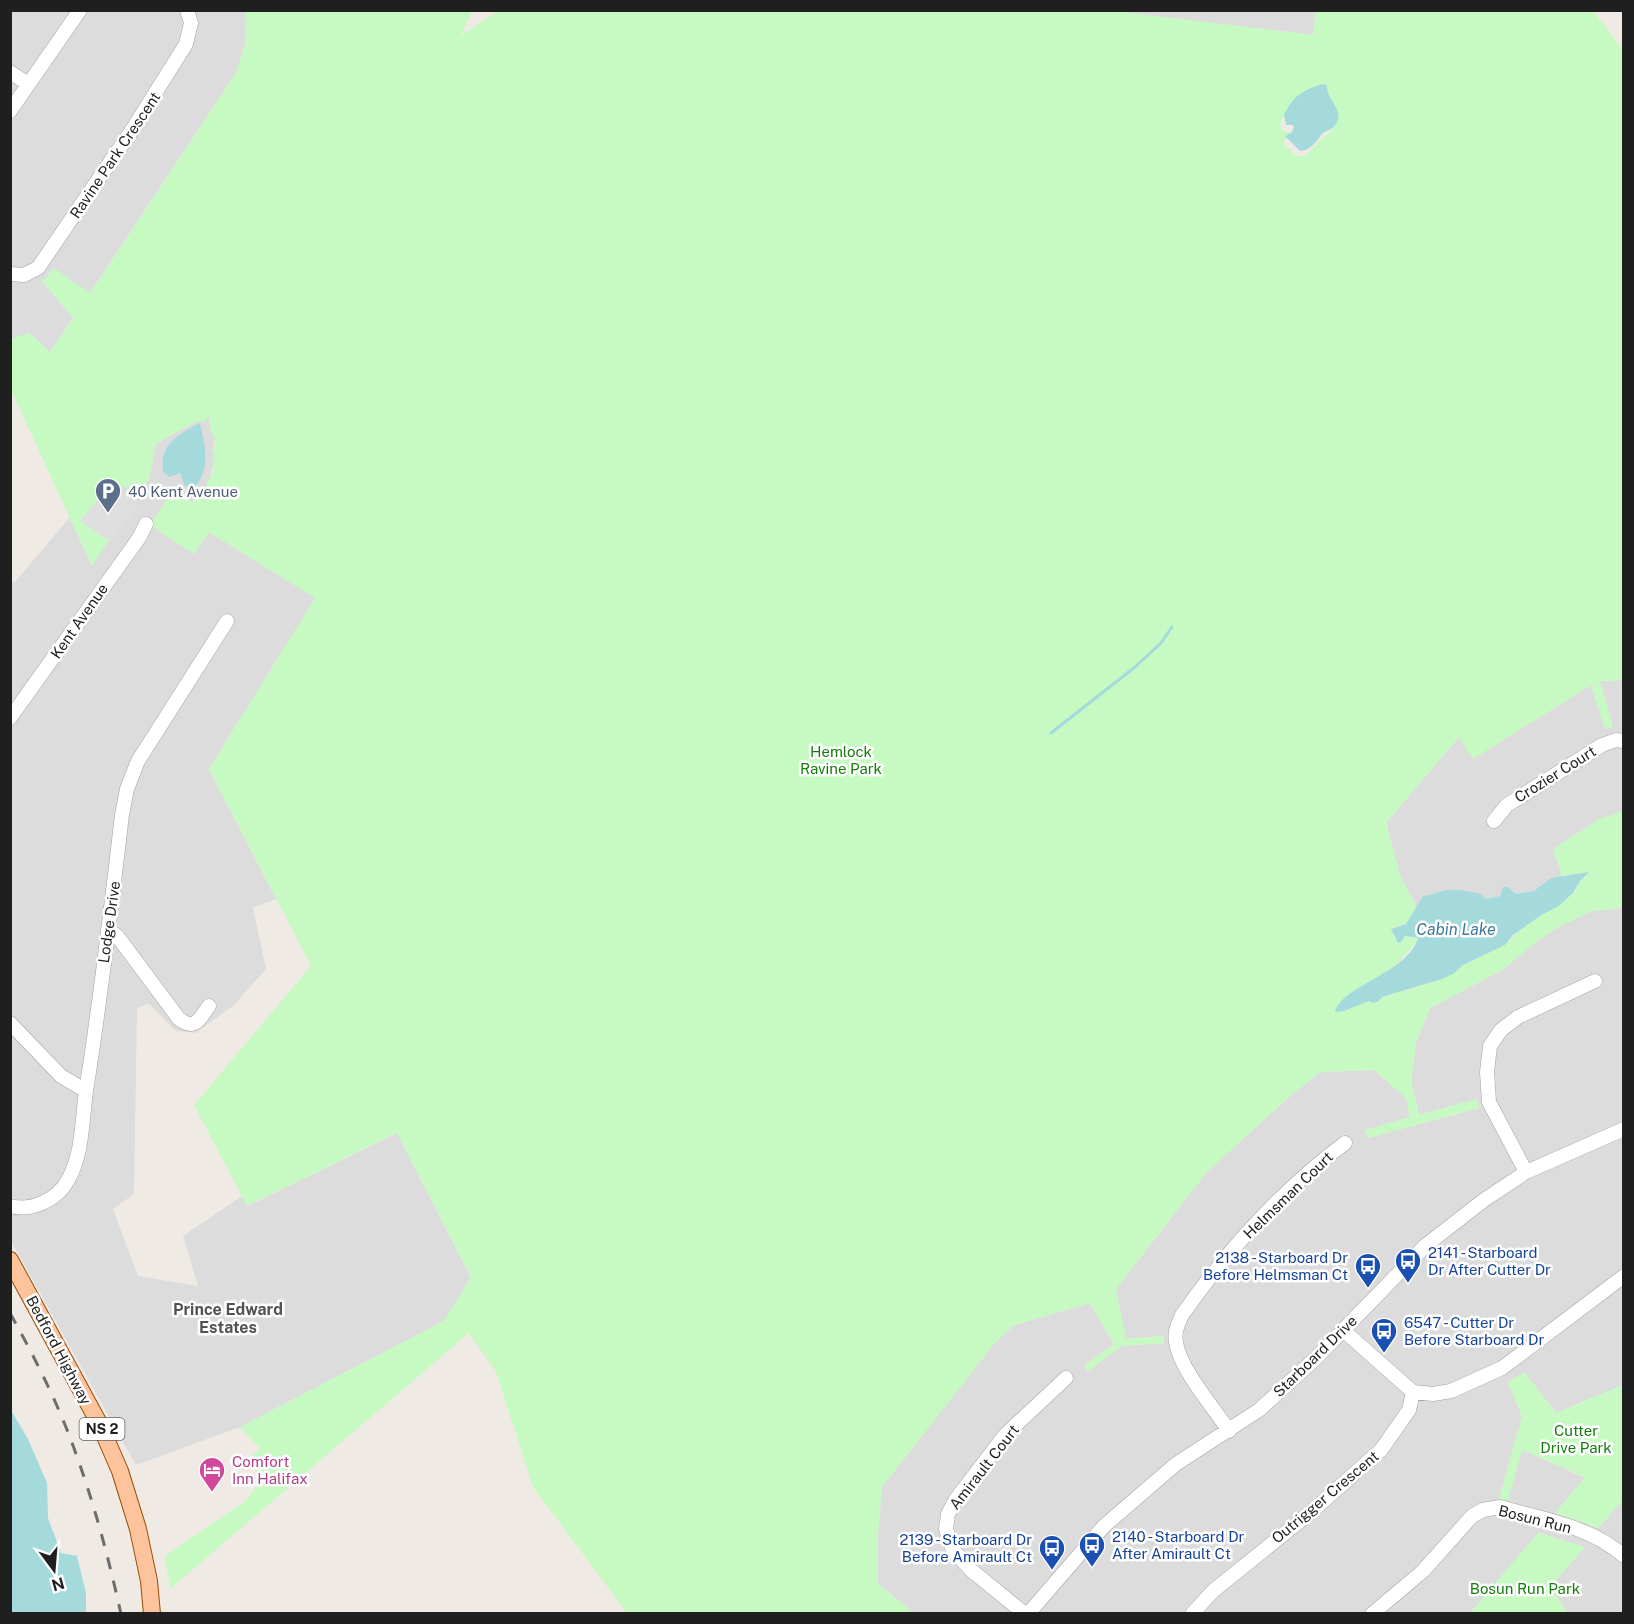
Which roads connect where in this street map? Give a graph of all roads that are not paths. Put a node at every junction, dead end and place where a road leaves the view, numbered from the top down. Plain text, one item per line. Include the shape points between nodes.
1 (80, 10) edge
2 (187, 10) edge
3 (10, 72) edge
4 (28, 84) junction
5 (10, 111) edge
6 (10, 274) edge
7 (147, 524) dead end
8 (227, 621) dead end
9 (10, 718) edge
10 (1623, 741) edge
11 (1494, 821) dead end
12 (108, 929) junction
13 (1595, 981) dead end
14 (209, 1006) dead end
15 (10, 1023) edge
16 (86, 1091) junction
17 (1623, 1129) edge
18 (1345, 1143) dead end
19 (1526, 1172) junction
20 (10, 1206) edge
21 (10, 1260) edge
22 (1623, 1276) edge
23 (1343, 1330) junction
24 (1066, 1378) dead end
25 (1413, 1392) junction
26 (1229, 1431) junction
27 (1623, 1556) edge
28 (152, 1614) edge
29 (1027, 1614) edge
30 (1192, 1614) edge
31 (1372, 1614) edge

1 - 4 street
2 - 6 street, Ravine Park Crescent via 191,23 186,44 132,130 39,268 24,275
3 - 4 street
4 - 5 street
7 - 9 street, Kent Avenue
8 - 12 street, Lodge Drive via 138,761 127,789
10 - 11 street, Crozier Court via 1602,745 1507,805
12 - 14 street via 179,1018 192,1024
12 - 16 street, Lodge Drive
13 - 19 street via 1518,1017 1501,1030 1490,1046 1489,1102
15 - 16 street via 60,1076
16 - 20 street, Lodge Drive via 75,1160 67,1183 43,1203 30,1208
17 - 19 street, Starboard Drive
18 - 26 street, Helmsman Court via 1240,1241 1182,1315 1176,1329 1178,1351 1188,1371
19 - 23 street, Starboard Drive via 1425,1246
21 - 28 main road, Bedford Highway / NS 2 via 100,1425 120,1471 138,1530
22 - 25 street via 1502,1368 1451,1391
23 - 25 street
23 - 26 street, Starboard Drive via 1259,1410
24 - 29 street, Amirault Court via 1005,1435 948,1514 946,1528 953,1550 971,1570
25 - 30 street, Outrigger Crescent via 1409,1410 1381,1450 1213,1591
26 - 29 street, Starboard Drive via 1176,1464 1104,1526
27 - 31 street, Bosun Run via 1584,1531 1492,1508 1472,1516 1423,1571

